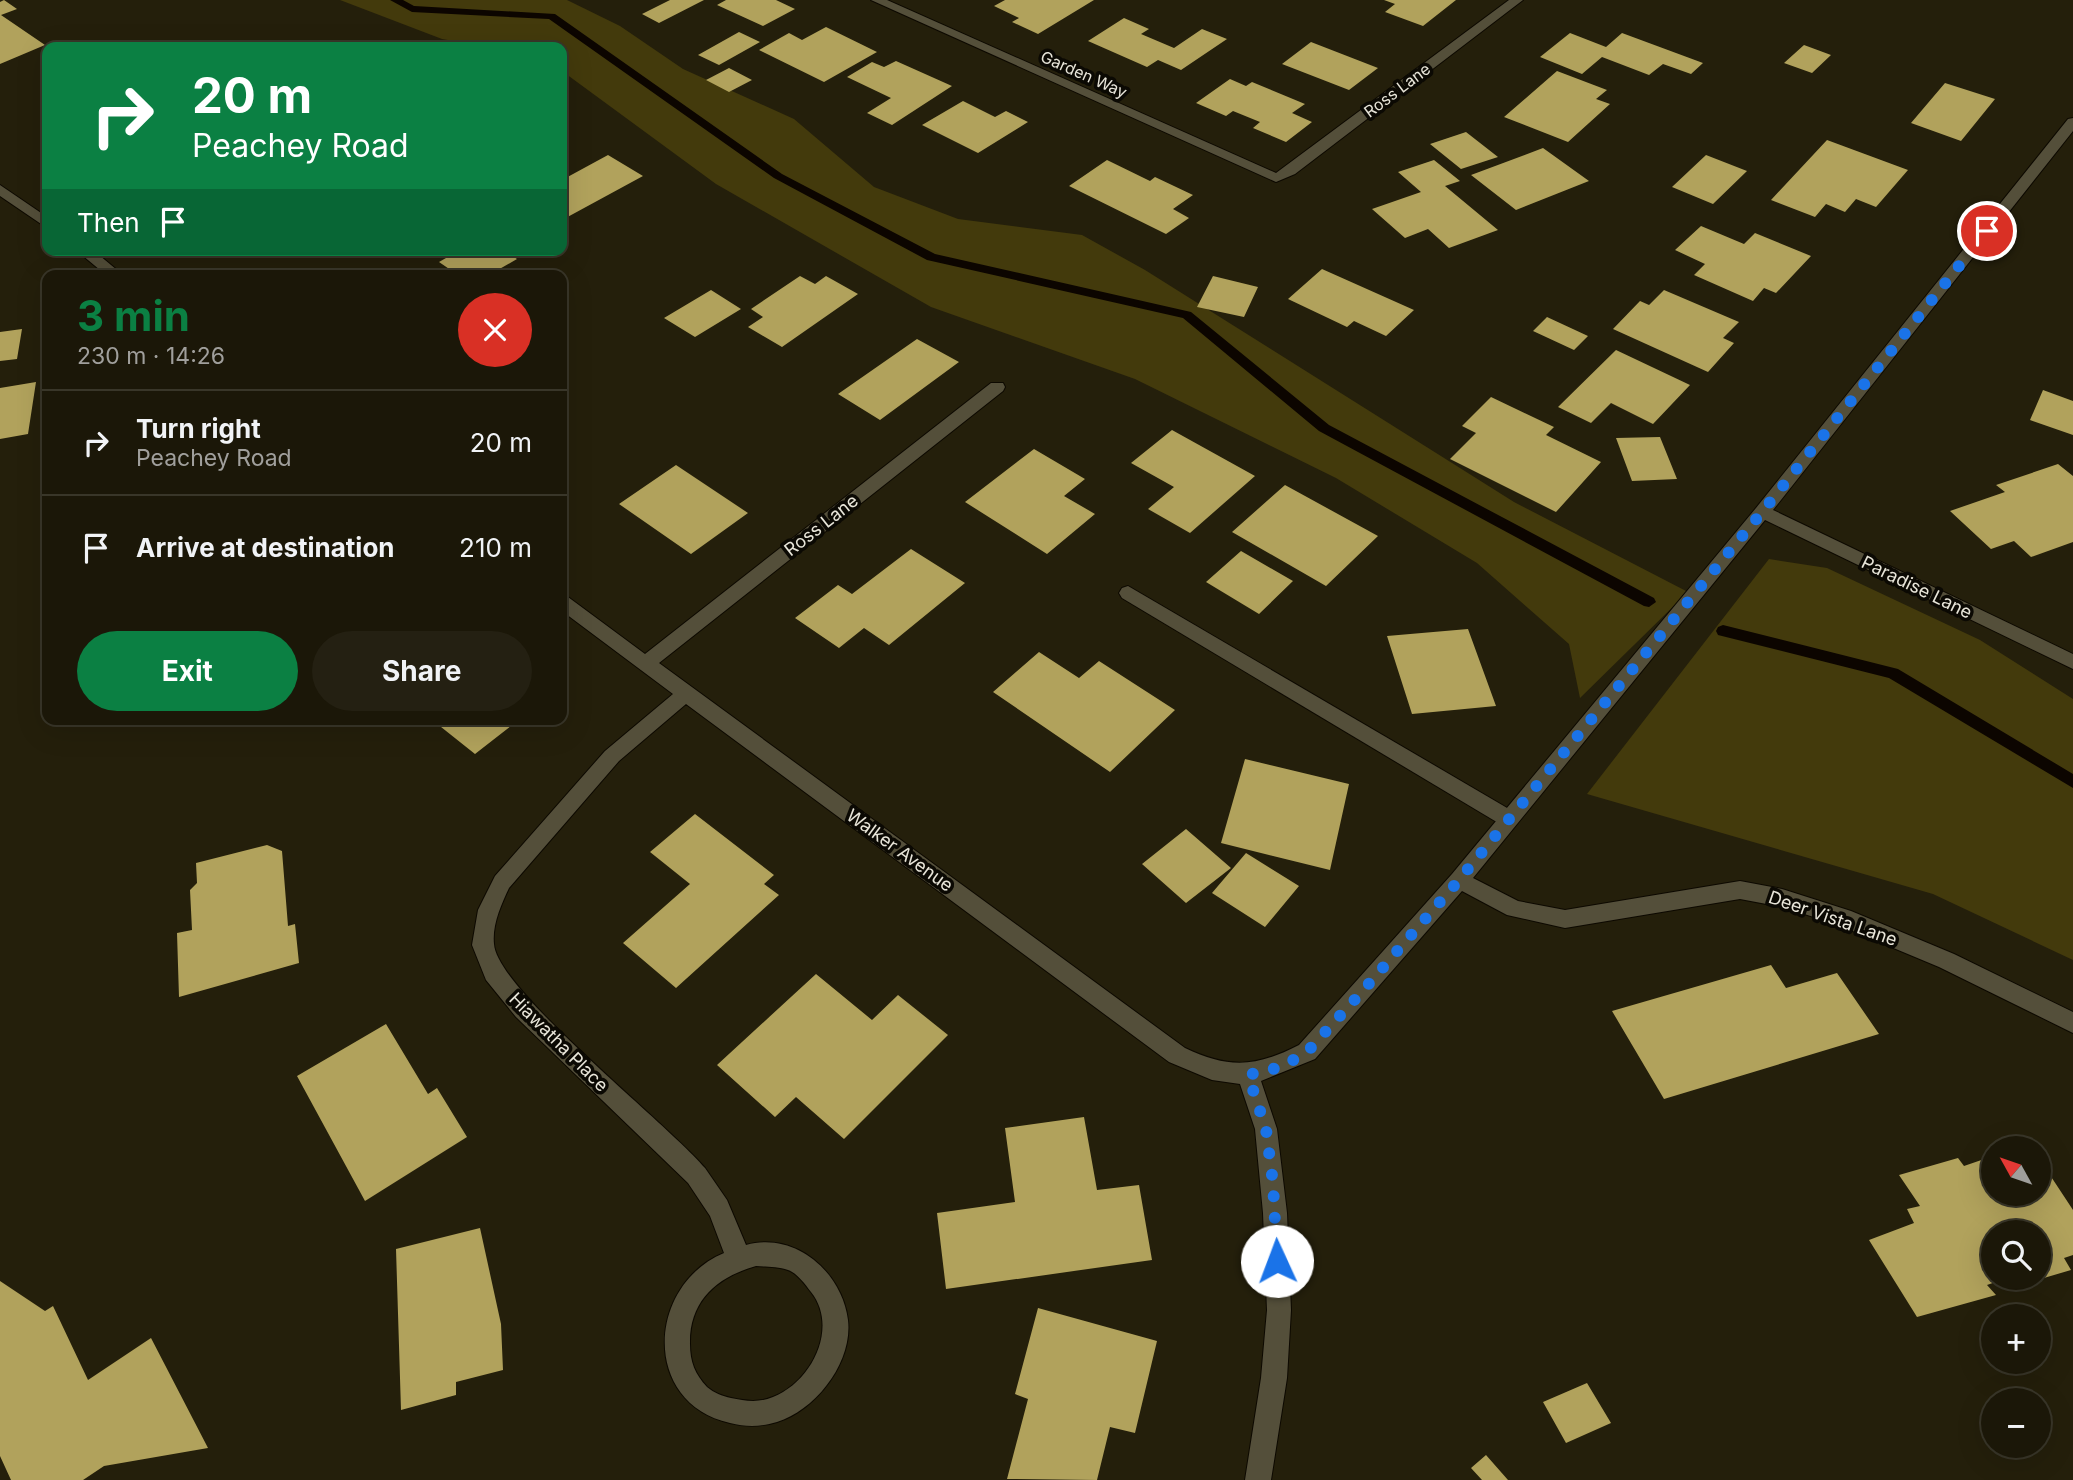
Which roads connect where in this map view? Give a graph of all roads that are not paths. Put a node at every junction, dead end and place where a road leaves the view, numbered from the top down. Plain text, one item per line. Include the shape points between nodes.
1 (877, 0) edge
2 (1517, 0) edge
3 (2073, 122) edge
4 (1276, 178) joint
5 (0, 190) edge
6 (42, 220) edge
7 (91, 256) edge
8 (109, 270) edge
9 (997, 387) dead end
10 (1762, 512) junction
11 (1128, 593) dead end
12 (567, 606) edge
13 (2073, 662) edge
14 (646, 663) junction
15 (685, 694) junction
16 (1507, 818) junction
17 (1459, 880) junction
18 (2073, 1023) edge
19 (1248, 1075) junction
20 (738, 1259) junction
21 (1258, 1480) edge

1 - 4 street, Garden Way
2 - 4 street, Ross Lane
3 - 10 street
5 - 6 street
7 - 8 street
9 - 14 street, Ross Lane
10 - 13 street, Paradise Lane
10 - 16 street
11 - 16 street
12 - 14 street, Walker Avenue
14 - 15 street, Walker Avenue
15 - 19 street, Walker Avenue via 1177,1055 1206,1070
15 - 20 street, Hiawatha Place via 612,757 502,882 488,910 483,945 494,973 524,1010 703,1183 724,1212
16 - 17 street
17 - 18 street, Deer Vista Lane via 1514,909 1565,919 1740,890 1768,894 1952,962
17 - 19 street via 1307,1052 1281,1067
19 - 21 street via 1266,1129 1279,1310
20 - 20 street via 704,1279 680,1316 676,1338 682,1375 700,1399 735,1414 774,1411 813,1386 831,1356 836,1317 823,1282 795,1260 756,1254

